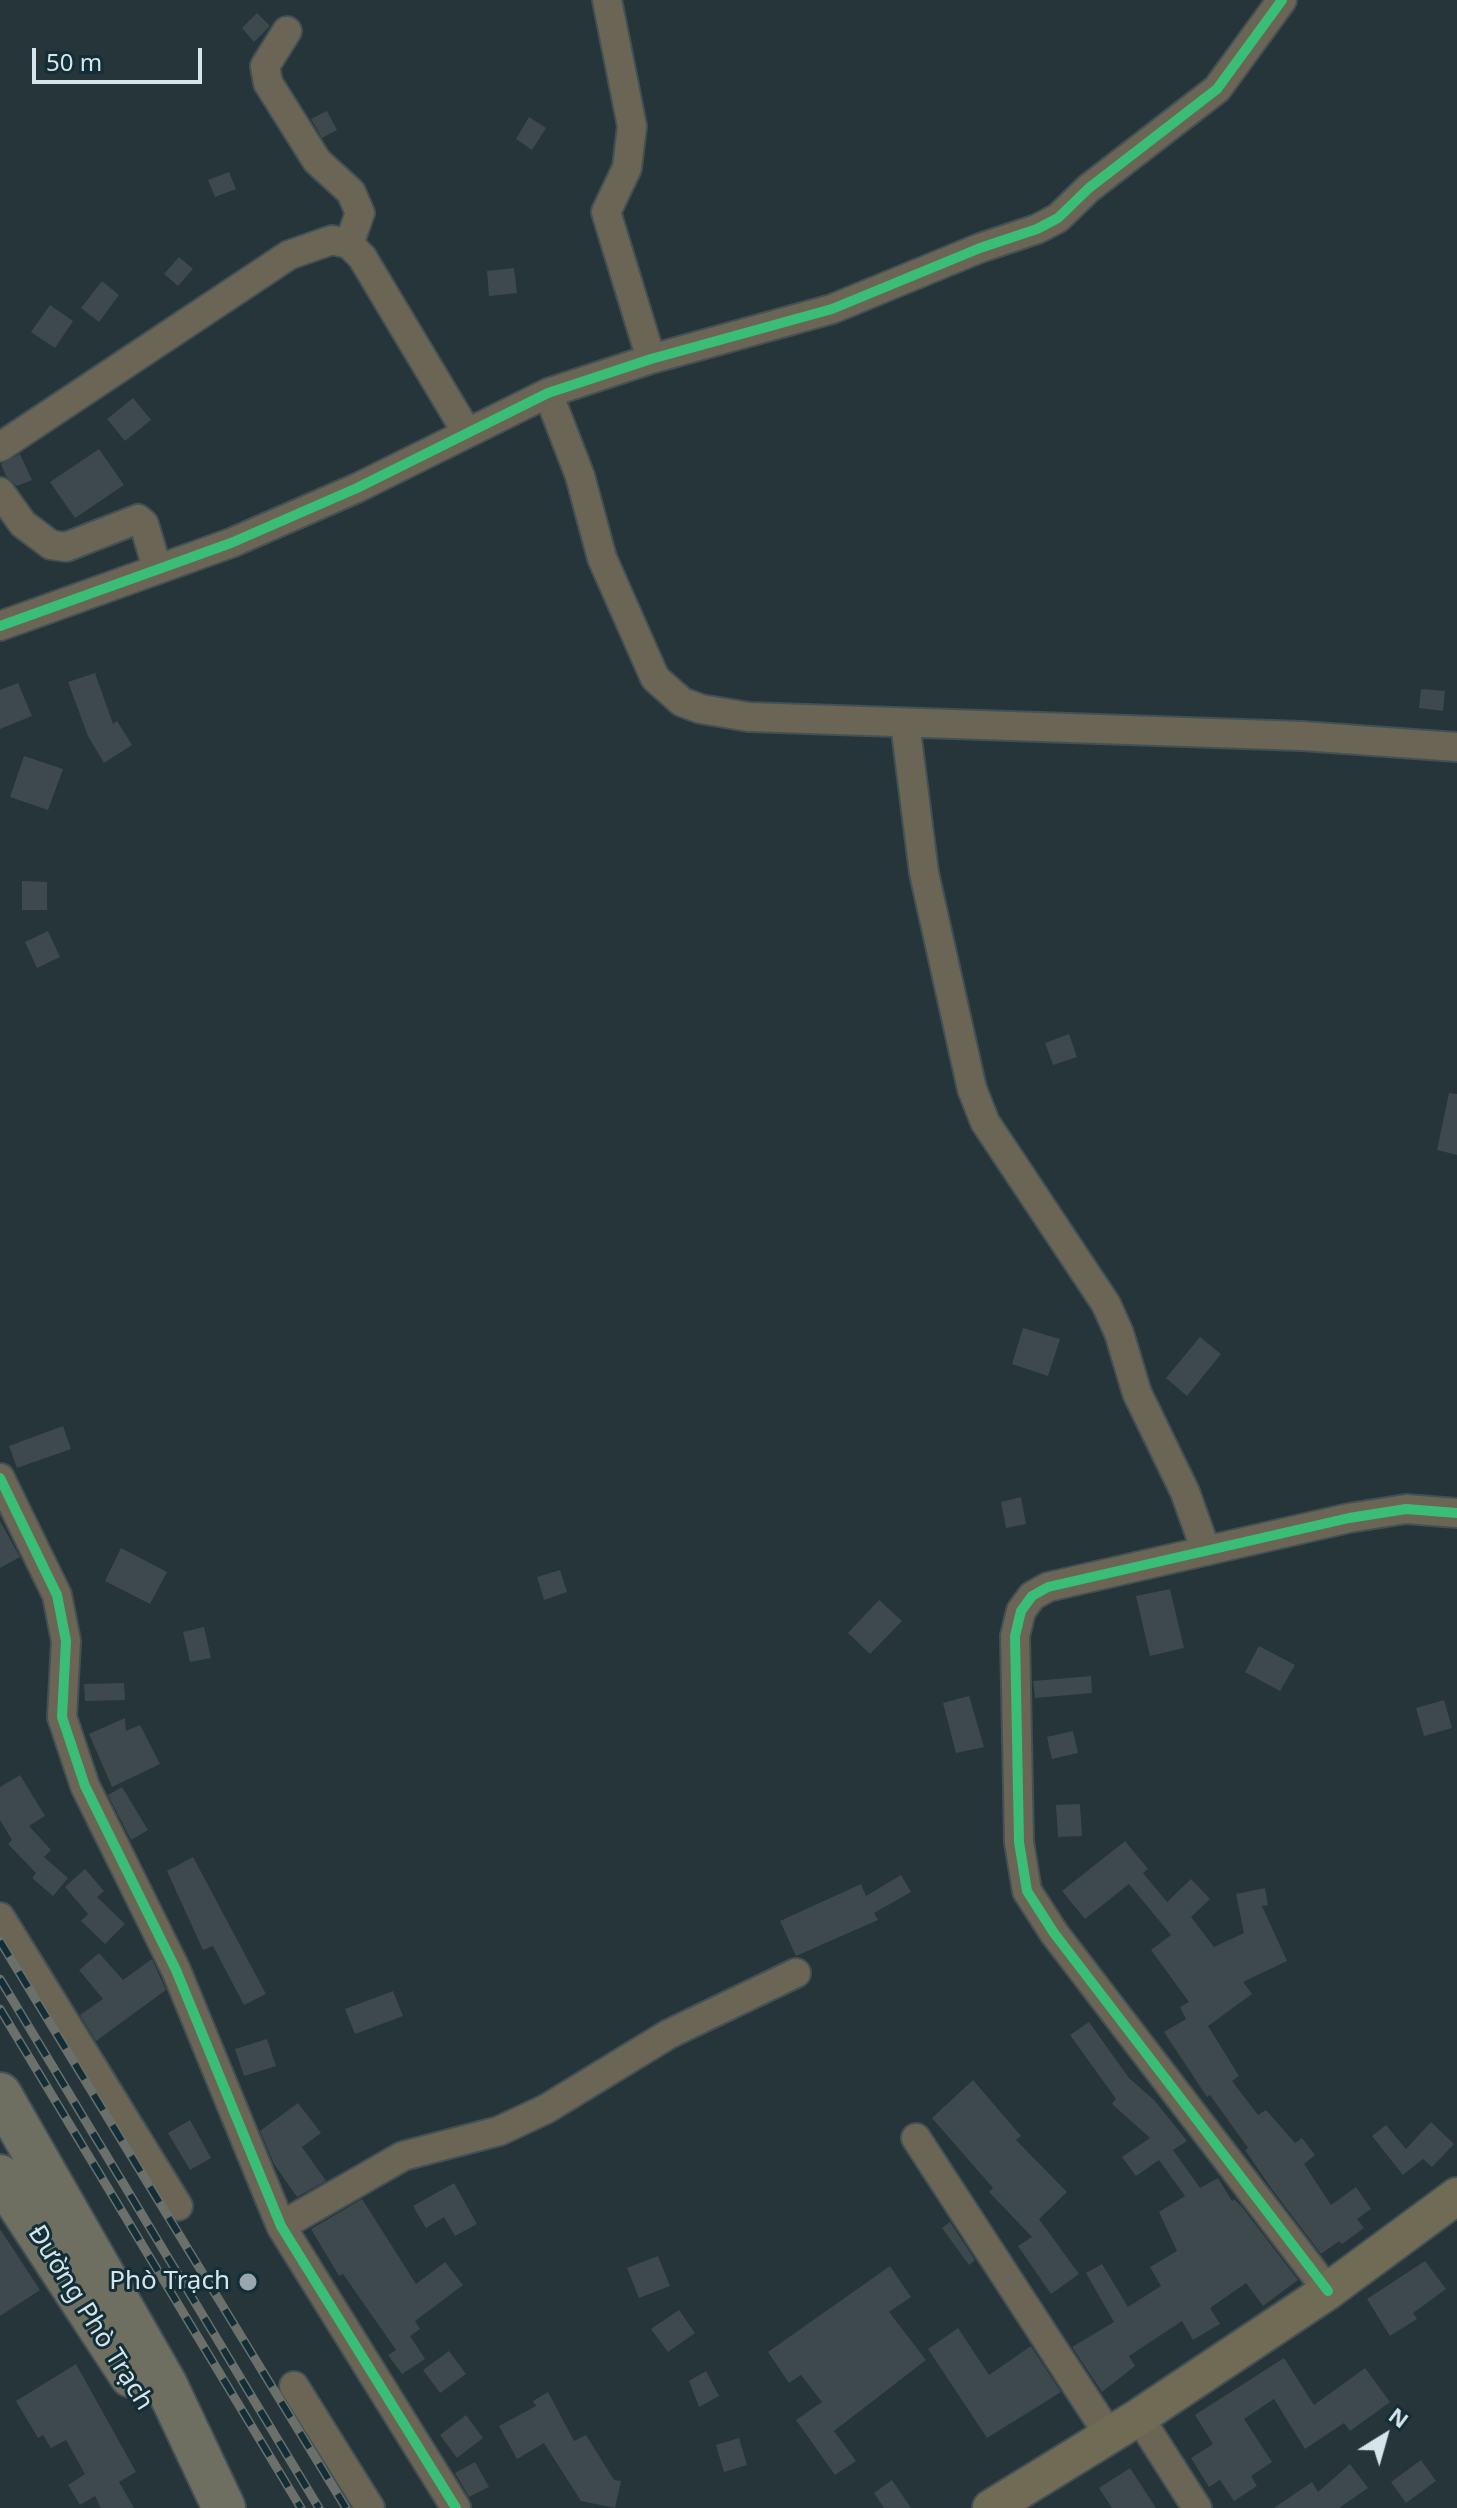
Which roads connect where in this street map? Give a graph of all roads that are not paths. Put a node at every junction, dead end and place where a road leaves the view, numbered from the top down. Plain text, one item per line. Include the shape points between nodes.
1 (607, 0) edge
2 (1282, 0) edge
3 (287, 31) dead end
4 (349, 244) junction
5 (651, 359) junction
6 (548, 393) junction
7 (466, 431) junction
8 (0, 447) edge
9 (0, 492) edge
10 (157, 568) junction
11 (0, 626) edge
12 (905, 723) junction
13 (1457, 747) edge
14 (0, 1478) edge
15 (1457, 1513) edge
16 (1206, 1551) junction
17 (0, 1917) edge
18 (796, 1973) dead end
19 (0, 2094) edge
20 (916, 2138) dead end
21 (0, 2176) edge
22 (1457, 2196) edge
23 (178, 2206) dead end
24 (281, 2226) junction
25 (1328, 2291) junction
26 (294, 2386) dead end
27 (154, 2390) junction
28 (1139, 2417) junction
29 (1109, 2435) junction
30 (192, 2508) edge
31 (224, 2508) edge
32 (370, 2508) edge
33 (456, 2508) edge
34 (991, 2508) edge
35 (1197, 2508) edge

1 - 5 street via 632,136 627,168 606,212
2 - 5 street via 1217,89 1058,218 832,309
3 - 4 street via 265,66 268,83 317,161 351,192 360,213
4 - 7 street via 362,257
4 - 8 street via 332,240 289,255
5 - 6 street
6 - 7 street
6 - 12 street via 580,476 602,558 665,690 701,709 749,717
7 - 10 street via 343,494 231,543
9 - 10 street via 23,524 51,545 66,547 138,519
10 - 11 street
12 - 13 street via 1302,736
12 - 16 street via 924,873 972,1089 985,1122 1106,1304 1137,1393 1185,1492
14 - 24 street via 57,1595 66,1641 62,1717 85,1786 176,1970
15 - 16 street via 1406,1509
16 - 25 street via 1048,1587 1021,1611 1015,1636 1019,1842 1027,1891
17 - 23 street
18 - 24 street via 669,2034 546,2109 499,2131 403,2156
19 - 27 highway, Đường Phò Trạch
20 - 29 street
21 - 27 highway, Đường Phò Trạch
22 - 25 main road
24 - 33 street
25 - 28 main road
26 - 32 street
27 - 30 highway, Đường Phò Trạch
27 - 31 highway, Đường Phò Trạch
28 - 29 main road
28 - 35 street
29 - 34 main road

